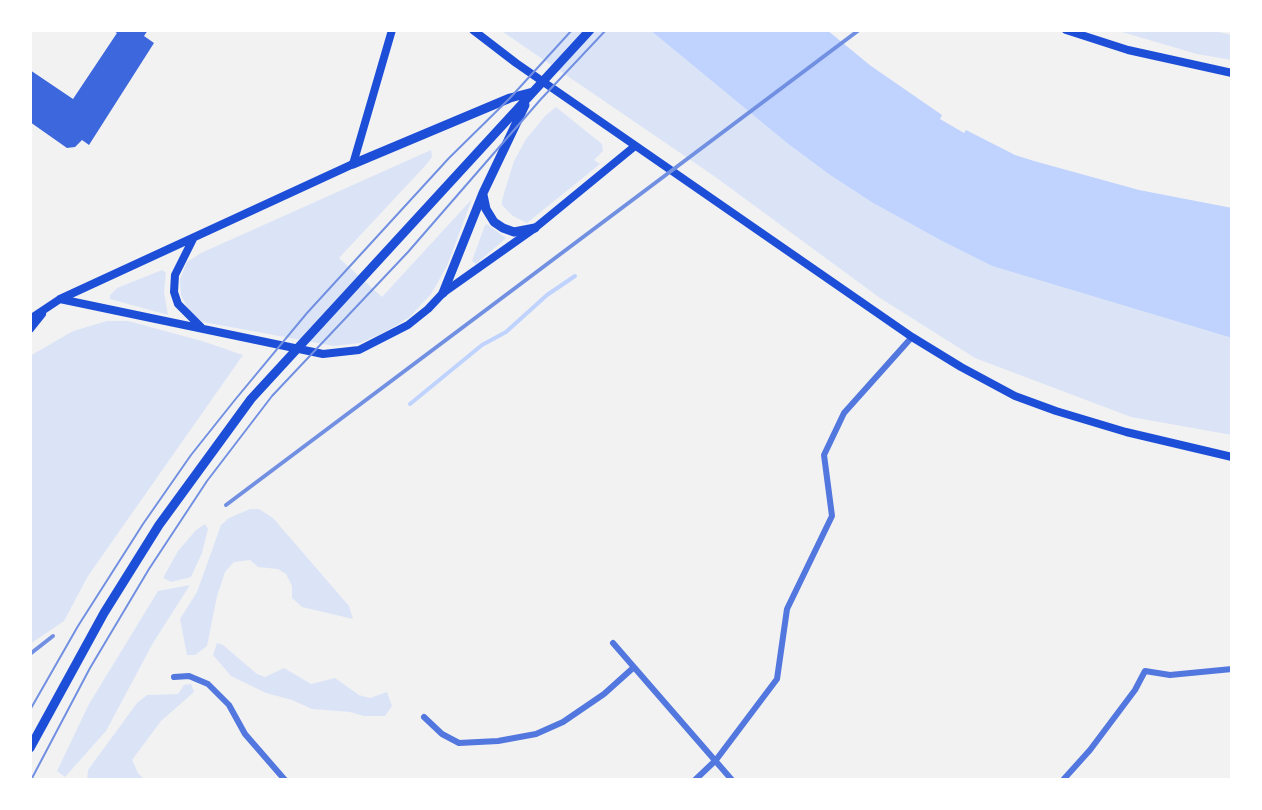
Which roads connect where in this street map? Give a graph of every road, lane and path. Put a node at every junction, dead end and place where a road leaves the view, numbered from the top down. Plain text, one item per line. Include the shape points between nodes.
1 (392, 30) edge
2 (473, 30) edge
3 (590, 30) edge
4 (1066, 30) edge
5 (1232, 73) edge
6 (533, 92) junction
7 (635, 146) junction
8 (353, 164) junction
9 (483, 193) junction
10 (535, 228) junction
11 (195, 237) junction
12 (443, 293) junction
13 (60, 299) junction
14 (43, 312) junction
15 (30, 319) edge
16 (30, 329) edge
17 (205, 330) junction
18 (912, 337) junction
19 (1232, 457) edge
20 (613, 643) dead end
21 (633, 668) junction
22 (1232, 669) edge
23 (174, 677) dead end
24 (424, 717) dead end
25 (30, 748) edge
26 (716, 760) junction
27 (285, 780) edge
28 (695, 780) edge
29 (732, 780) edge
30 (1063, 780) edge

1 - 8 main road
2 - 7 main road
3 - 6 highway
4 - 5 main road
6 - 8 highway
6 - 9 highway
6 - 25 highway via 251,399 135,563
7 - 10 main road
7 - 18 main road
8 - 11 main road
9 - 10 highway via 494,222 514,232
9 - 12 highway
10 - 12 main road
11 - 13 main road
11 - 17 main road via 175,275 174,292 187,316
12 - 17 main road via 408,325 359,350 323,354
13 - 14 main road
13 - 17 main road
14 - 15 main road
14 - 16 main road
18 - 19 main road via 1015,396 1126,432
18 - 26 street via 844,413 833,433 824,455 832,516 787,609 777,679
20 - 21 street
21 - 24 street via 563,722 536,734 459,743
21 - 26 street
22 - 30 street via 1170,675 1145,671
23 - 27 street via 189,676 208,684
26 - 28 street
26 - 29 street

